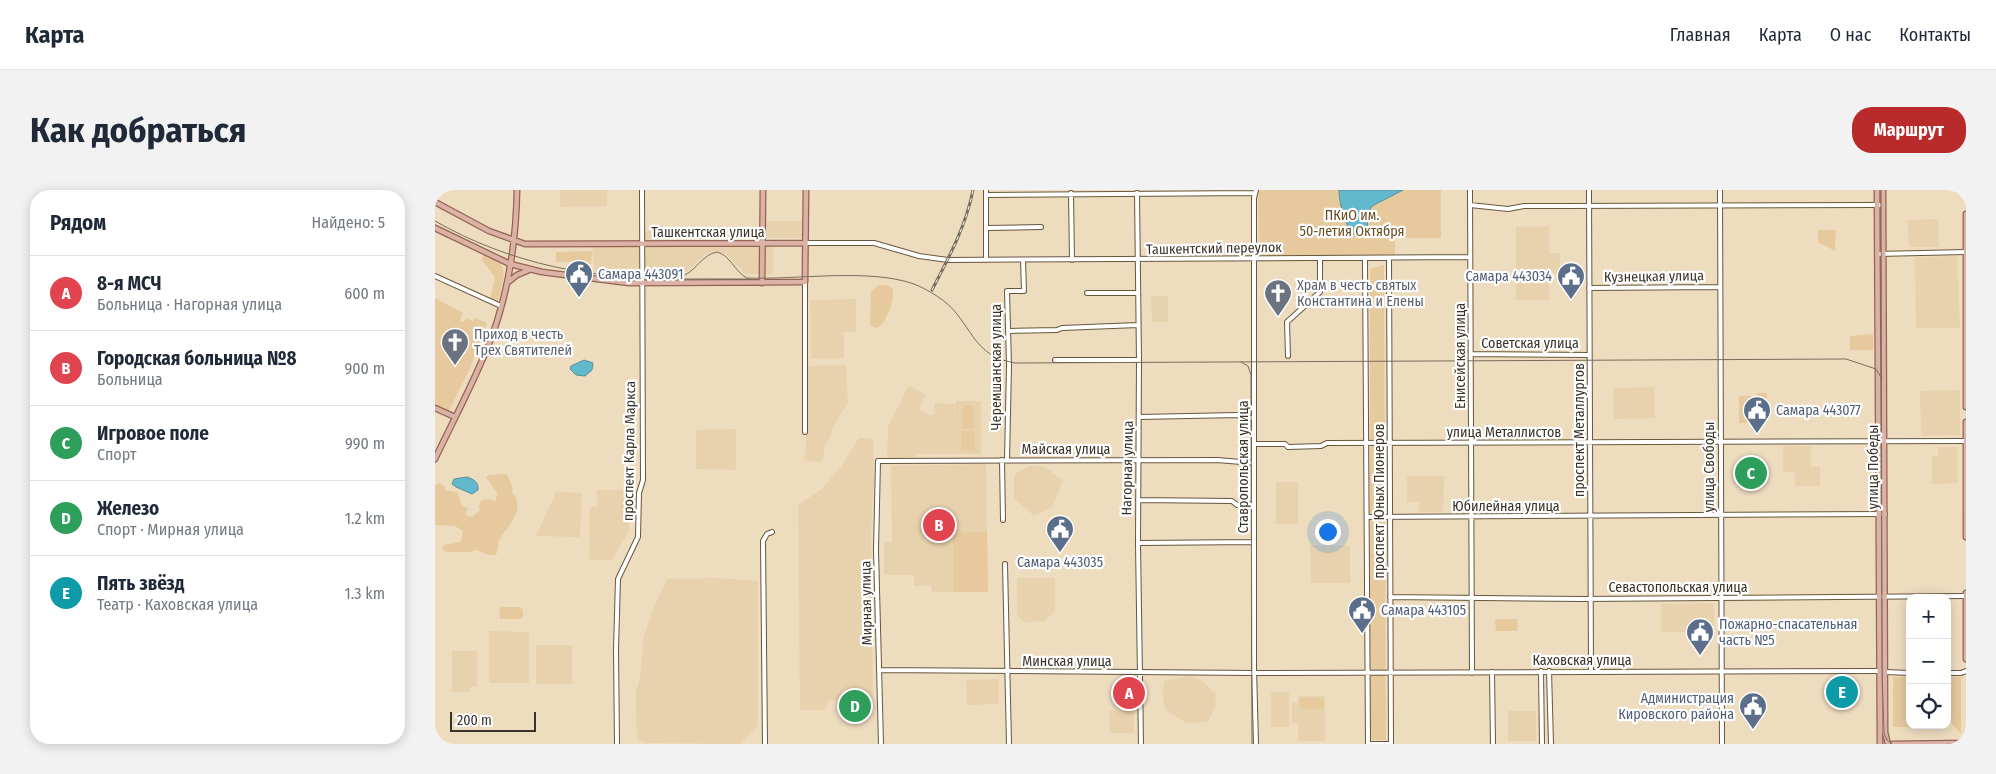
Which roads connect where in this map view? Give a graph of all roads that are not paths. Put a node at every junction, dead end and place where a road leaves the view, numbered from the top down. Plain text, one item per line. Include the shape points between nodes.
1 (517, 190) edge
2 (641, 190) edge
3 (763, 190) edge
4 (806, 190) edge
5 (1470, 190) edge
6 (1589, 190) edge
7 (1719, 190) edge
8 (1877, 190) edge
9 (1883, 190) edge
10 (986, 192) edge
11 (1255, 192) edge
12 (1071, 193) junction
13 (1137, 193) junction
14 (435, 202) edge
15 (1470, 205) junction
16 (1720, 205) junction
17 (1877, 205) junction
18 (1883, 205) junction
19 (1589, 206) junction
20 (1966, 214) edge
21 (435, 228) edge
22 (986, 228) junction
23 (1041, 228) dead end
24 (514, 241) junction
25 (642, 243) junction
26 (805, 243) junction
27 (762, 244) junction
28 (1966, 252) edge
29 (1877, 254) junction
30 (1884, 254) junction
31 (1470, 257) junction
32 (1254, 258) junction
33 (1320, 258) junction
34 (1389, 258) junction
35 (1365, 259) junction
36 (987, 260) junction
37 (1023, 260) junction
38 (1072, 260) junction
39 (1139, 260) junction
40 (510, 264) junction
41 (529, 270) junction
42 (435, 276) edge
43 (805, 282) junction
44 (643, 283) junction
45 (762, 283) junction
46 (506, 284) junction
47 (1719, 287) junction
48 (1589, 288) junction
49 (1138, 292) junction
50 (1087, 293) dead end
51 (501, 306) junction
52 (1138, 325) junction
53 (1008, 331) junction
54 (1471, 354) junction
55 (1589, 355) junction
56 (1289, 356) dead end
57 (1055, 360) dead end
58 (1139, 360) junction
59 (1966, 407) edge
60 (435, 408) edge
61 (455, 417) junction
62 (1139, 417) junction
63 (1254, 418) junction
64 (1966, 422) edge
65 (805, 432) dead end
66 (1966, 441) edge
67 (1720, 442) junction
68 (1878, 442) junction
69 (1884, 442) junction
70 (1471, 443) junction
71 (1590, 443) junction
72 (1254, 444) junction
73 (1366, 444) junction
74 (1390, 444) junction
75 (435, 459) edge
76 (1004, 460) junction
77 (1138, 460) junction
78 (878, 461) joint
79 (1254, 463) junction
80 (1138, 500) junction
81 (1254, 504) junction
82 (1885, 514) junction
83 (1720, 515) junction
84 (1879, 515) junction
85 (1367, 517) junction
86 (1390, 517) junction
87 (1471, 517) junction
88 (1590, 517) junction
89 (1003, 520) dead end
90 (772, 532) dead end
91 (1966, 537) edge
92 (1254, 542) junction
93 (1138, 544) junction
94 (1005, 564) dead end
95 (1966, 592) edge
96 (1390, 597) junction
97 (1721, 598) junction
98 (1876, 598) junction
99 (1885, 598) junction
100 (1472, 599) junction
101 (1591, 599) junction
102 (1966, 599) edge
103 (1966, 659) edge
104 (879, 670) junction
105 (1721, 670) junction
106 (1007, 671) junction
107 (1541, 671) junction
108 (1549, 671) junction
109 (1591, 671) junction
110 (1879, 671) junction
111 (1966, 671) edge
112 (1140, 672) junction
113 (1368, 672) junction
114 (1391, 672) junction
115 (1472, 672) junction
116 (1492, 672) junction
117 (1885, 672) junction
118 (1254, 673) junction
119 (1906, 673) edge
120 (1951, 673) edge
121 (1966, 743) edge
122 (617, 744) edge
123 (765, 744) edge
124 (881, 744) edge
125 (1009, 744) edge
126 (1141, 744) edge
127 (1256, 744) edge
128 (1368, 744) edge
129 (1391, 744) edge
130 (1493, 744) edge
131 (1542, 744) edge
132 (1551, 744) edge
133 (1722, 744) edge
134 (1879, 744) edge
135 (1888, 744) edge
136 (1893, 744) edge

1 - 24 main road
2 - 25 street, проспект Карла Маркса
3 - 27 main road
4 - 26 main road
5 - 15 street, Енисейская улица
6 - 19 street, проспект Металлургов
7 - 16 street, улица Свободы
8 - 17 main road, улица Победы
9 - 18 main road, улица Победы
10 - 12 street
10 - 22 street
11 - 13 street
11 - 32 street, Ставропольская улица
12 - 13 street
12 - 38 street
13 - 39 street, Нагорная улица
14 - 24 main road, Ташкентская улица
15 - 19 street via 1507,209
15 - 31 street, Енисейская улица
16 - 17 street
16 - 19 street
16 - 47 street, улица Свободы
17 - 18 street
17 - 29 main road, улица Победы
18 - 30 main road, улица Победы
19 - 48 street, проспект Металлургов
20 - 28 main road
21 - 40 main road
22 - 23 street
22 - 36 street
24 - 25 main road, Ташкентская улица via 525,244
24 - 40 main road
25 - 27 main road, Ташкентская улица
25 - 44 street, проспект Карла Маркса
26 - 27 main road, Ташкентская улица
26 - 36 street, Ташкентская улица via 874,243 937,260
26 - 43 main road
27 - 45 main road
28 - 30 street
28 - 59 main road
29 - 30 street
29 - 68 main road, улица Победы
30 - 69 main road, улица Победы
31 - 34 street, Ташкентский переулок
31 - 54 street, Енисейская улица
32 - 33 street, Ташкентский переулок
32 - 39 street, Ташкентский переулок
32 - 63 street, Ставропольская улица
33 - 35 street, Ташкентский переулок
33 - 56 street via 1321,292 1287,322
34 - 35 street, Ташкентский переулок
34 - 74 street, проспект Юных Пионеров
35 - 73 street, проспект Юных Пионеров
36 - 37 street, Ташкентский переулок
37 - 38 street, Ташкентский переулок
37 - 53 street, Черемшанская улица via 1023,291 1007,291
38 - 39 street, Ташкентский переулок
39 - 49 street, Нагорная улица
40 - 41 main road
40 - 46 main road
41 - 44 main road
41 - 46 main road
42 - 51 street
43 - 45 main road
43 - 65 street
44 - 45 main road
44 - 122 street, проспект Карла Маркса via 643,480 639,493 638,537 619,579
46 - 51 main road
47 - 48 street, Кузнецкая улица
47 - 67 street, улица Свободы
48 - 55 street, проспект Металлургов
49 - 50 street
49 - 52 street, Нагорная улица
51 - 61 main road via 489,344
52 - 53 street
52 - 58 street, Нагорная улица
53 - 76 street, Черемшанская улица
54 - 55 street, Советская улица
54 - 70 street, Енисейская улица
55 - 71 street, проспект Металлургов
57 - 58 street
58 - 62 street, Нагорная улица
60 - 61 main road
61 - 75 main road
62 - 63 street via 1238,415
62 - 77 street, Нагорная улица
63 - 72 street, Ставропольская улица
64 - 66 main road
66 - 69 street, улица Металлистов
66 - 91 main road
67 - 68 street, улица Металлистов
67 - 71 street, улица Металлистов
67 - 83 street, улица Свободы
68 - 69 street, улица Металлистов
68 - 84 main road, улица Победы
69 - 82 main road, улица Победы
70 - 71 street, улица Металлистов
70 - 74 street, улица Металлистов
70 - 87 street, Енисейская улица
71 - 88 street, проспект Металлургов
72 - 73 street, улица Металлистов via 1285,444 1288,447
72 - 79 street, Ставропольская улица
73 - 74 street, улица Металлистов
73 - 85 street, проспект Юных Пионеров
74 - 86 street, проспект Юных Пионеров
76 - 77 street, Майская улица
76 - 78 street, Майская улица
76 - 89 street, Черемшанская улица
77 - 79 street, Майская улица
77 - 80 street, Нагорная улица
78 - 104 street, Мирная улица
79 - 81 street, Ставропольская улица
80 - 81 street
80 - 93 street, Нагорная улица
81 - 92 street, Ставропольская улица
82 - 84 street, Юбилейная улица
82 - 99 main road, улица Победы
83 - 84 street, Юбилейная улица
83 - 88 street, Юбилейная улица
83 - 97 street, улица Свободы
84 - 98 main road, улица Победы
85 - 86 street, Юбилейная улица
85 - 113 street, проспект Юных Пионеров
86 - 87 street, Юбилейная улица
86 - 96 street, проспект Юных Пионеров
87 - 88 street, Юбилейная улица
87 - 100 street, Енисейская улица
88 - 101 street, проспект Металлургов
90 - 123 street via 763,541
92 - 93 street
92 - 118 street, Ставропольская улица
93 - 112 street, Нагорная улица
94 - 106 street
95 - 102 main road
96 - 100 street, Севастопольская улица
96 - 114 street, проспект Юных Пионеров
97 - 98 street, Севастопольская улица
97 - 101 street, Севастопольская улица
97 - 105 street, улица Свободы
98 - 99 street, Севастопольская улица
98 - 110 main road, улица Победы
99 - 102 street, Севастопольская улица
99 - 117 main road, улица Победы
100 - 101 street, Севастопольская улица
100 - 115 street, Енисейская улица
101 - 109 street, проспект Металлургов
102 - 103 main road
104 - 106 street, Минская улица
104 - 124 street, Мирная улица
105 - 109 street, Каховская улица
105 - 110 street, Каховская улица
105 - 133 street, улица Свободы
106 - 112 street, Минская улица
106 - 125 street
107 - 108 street, Каховская улица
107 - 116 street, Каховская улица
107 - 131 street
108 - 109 street, Каховская улица
108 - 132 street
110 - 117 main road, Каховская улица
110 - 134 main road, улица Победы
111 - 120 street
112 - 118 street, Минская улица
112 - 126 street, Нагорная улица
113 - 114 street, Каховская улица
113 - 118 street, Каховская улица
113 - 128 street, проспект Юных Пионеров
114 - 115 street, Каховская улица
114 - 129 street, проспект Юных Пионеров
115 - 116 street, Каховская улица
116 - 130 street
117 - 119 street, Каховская улица
117 - 135 main road, улица Победы
118 - 127 street, Ставропольская улица
121 - 136 main road
128 - 129 street

